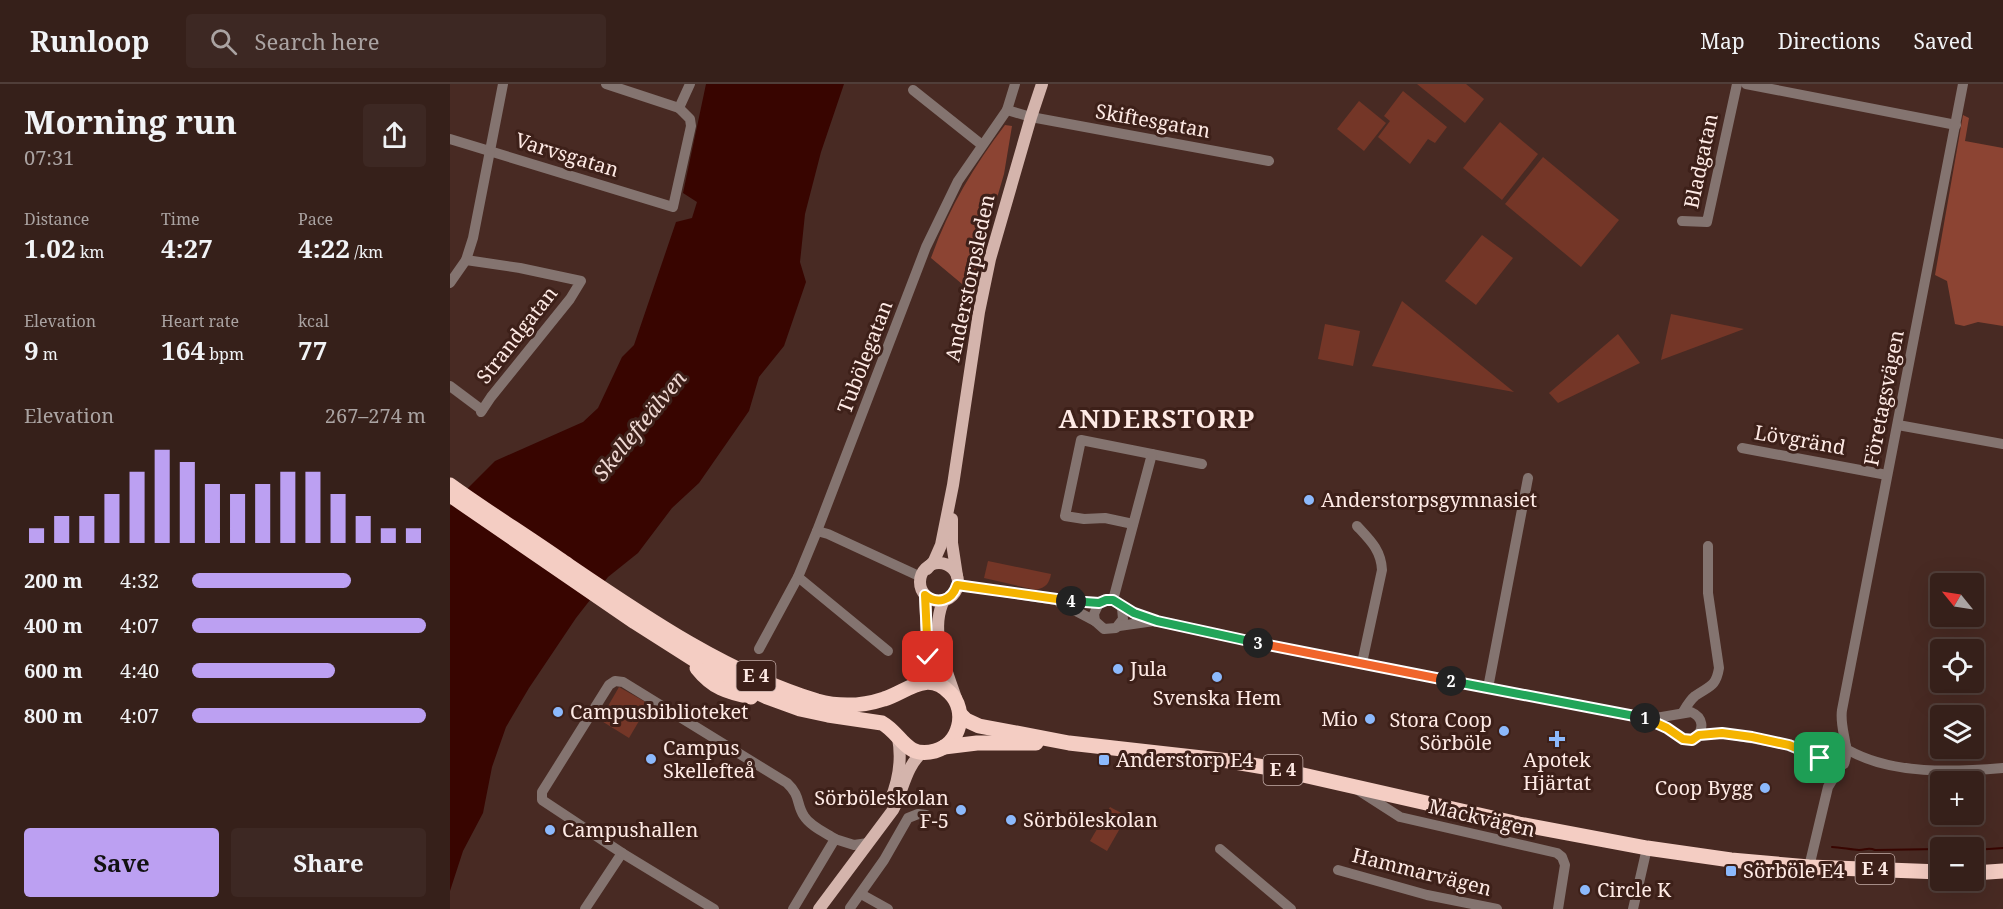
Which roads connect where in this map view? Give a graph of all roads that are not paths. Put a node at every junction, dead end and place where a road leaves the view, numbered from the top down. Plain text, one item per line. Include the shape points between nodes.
1 (503, 84) edge
2 (606, 84) edge
3 (690, 84) edge
4 (1015, 84) edge
5 (1042, 84) edge
6 (1737, 84) edge
7 (1746, 84) edge
8 (1964, 84) edge
9 (913, 90) dead end
10 (679, 108) junction
11 (1007, 110) junction
12 (1031, 117) junction
13 (1956, 125) junction
14 (450, 139) edge
15 (982, 145) junction
16 (490, 150) junction
17 (1269, 161) dead end
18 (1682, 222) dead end
19 (466, 260) junction
20 (450, 283) edge
21 (450, 386) edge
22 (1898, 425) junction
23 (2003, 444) edge
24 (1742, 448) dead end
25 (1152, 454) junction
26 (1202, 464) dead end
27 (1887, 475) junction
28 (1528, 478) dead end
29 (953, 485) junction
30 (451, 489) edge
31 (1133, 524) junction
32 (1357, 526) dead end
33 (817, 531) junction
34 (1708, 546) dead end
35 (924, 573) junction
36 (798, 577) junction
37 (957, 583) junction
38 (925, 595) junction
39 (611, 600) junction
40 (944, 600) junction
41 (1056, 600) junction
42 (1099, 603) junction
43 (1118, 604) junction
44 (1095, 621) junction
45 (1157, 621) junction
46 (1119, 626) junction
47 (759, 649) dead end
48 (888, 651) dead end
49 (1362, 663) junction
50 (914, 684) junction
51 (1488, 687) junction
52 (1701, 693) junction
53 (959, 708) junction
54 (1681, 713) junction
55 (1650, 719) junction
56 (1700, 719) junction
57 (1840, 719) junction
58 (1675, 733) junction
59 (1722, 733) junction
60 (1699, 735) junction
61 (897, 737) junction
62 (1826, 742) junction
63 (1069, 743) junction
64 (1789, 745) junction
65 (944, 747) junction
66 (1847, 748) junction
67 (923, 752) junction
68 (1869, 760) junction
69 (1824, 764) junction
70 (1843, 765) junction
71 (2003, 768) edge
72 (1350, 785) junction
73 (1828, 787) junction
74 (926, 815) dead end
75 (835, 839) junction
76 (871, 839) junction
77 (1647, 848) junction
78 (1220, 849) dead end
79 (622, 853) junction
80 (1809, 867) junction
81 (1338, 870) dead end
82 (2003, 871) edge
83 (1930, 872) edge
84 (1984, 872) edge
85 (861, 894) junction
86 (850, 908) edge
87 (585, 909) edge
88 (714, 909) edge
89 (793, 909) edge
90 (819, 909) edge
91 (888, 909) edge
92 (1291, 909) edge
93 (1497, 909) edge
94 (1558, 909) edge
95 (1633, 909) edge

1 - 16 street
2 - 10 street
3 - 10 street
4 - 11 street, Tubölegatan
5 - 12 main road, Anderstorpsleden
6 - 18 street, Bladgatan via 1707,222
7 - 13 street
8 - 13 street, Företagsvägen
9 - 15 street
10 - 16 street, Varvsgatan via 690,119 691,126 673,207
11 - 12 street, Skiftesgatan
11 - 15 street, Tubölegatan
12 - 17 street, Skiftesgatan
12 - 29 main road, Anderstorpsleden via 978,312
13 - 22 street, Företagsvägen
14 - 16 street, Varvsgatan
15 - 33 street, Tubölegatan via 958,181 926,247
16 - 19 street
19 - 20 street
19 - 21 street, Strandgatan via 581,281 481,411
22 - 23 street
22 - 27 street, Företagsvägen
24 - 27 street, Lövgränd
25 - 26 street
25 - 31 street
25 - 31 street via 1081,440 1065,516
27 - 57 street, Företagsvägen
28 - 51 street
29 - 35 main road, Anderstorpsleden via 942,545
29 - 37 main road, Anderstorpsleden via 952,543
30 - 39 highway, E 4
31 - 43 street
32 - 49 street via 1382,560
33 - 35 street
33 - 36 street, Tubölegatan
34 - 52 street via 1708,593 1719,668 1718,678
35 - 37 main road via 934,564 946,565 955,572
35 - 38 main road via 921,586
36 - 47 street, Tubölegatan
36 - 48 street
37 - 40 main road via 952,596
37 - 41 street
38 - 40 main road via 932,600
38 - 50 main road via 928,663
39 - 50 highway, E 4 via 749,673 819,701 842,705 871,703
39 - 61 highway, E 4 via 688,656 701,673 724,691 882,723
40 - 53 main road via 939,614 939,639
41 - 42 street
41 - 44 street
42 - 43 street via 1106,600
42 - 44 street
43 - 45 street
43 - 46 street via 1123,619
44 - 46 street via 1104,629
45 - 46 street
45 - 49 street
49 - 51 street
50 - 53 highway via 940,685 950,692
50 - 61 highway via 893,705 891,720
51 - 55 street
52 - 54 street
52 - 56 street via 1697,704
53 - 63 highway, E 4 via 966,720 979,726
53 - 65 highway via 957,733
54 - 55 street
54 - 56 street via 1691,712
54 - 58 street via 1674,723
55 - 58 street
56 - 59 street
56 - 60 street
57 - 62 street, Företagsvägen
57 - 66 street, Företagsvägen
58 - 60 street via 1688,740
59 - 60 street
59 - 64 street
61 - 67 highway via 911,749
61 - 76 main road via 900,759 893,795
62 - 64 street
62 - 66 street via 1841,742
62 - 69 street via 1820,753
63 - 65 highway, E 4
63 - 72 highway, E 4 via 1229,761
64 - 69 street
65 - 67 highway
66 - 68 street
66 - 70 street
67 - 76 main road via 911,766 898,801
68 - 70 street
68 - 71 street via 1932,770
69 - 70 street via 1832,768
69 - 73 street
70 - 73 street
72 - 77 highway, E 4
72 - 94 street, Mackvägen via 1400,818 1557,853 1565,865
73 - 80 street
74 - 85 street via 912,815 905,821
75 - 76 street via 854,845
75 - 79 street via 807,821 787,783 619,681 609,685 542,792 542,800
75 - 89 street
76 - 90 main road
77 - 80 highway, E 4
77 - 95 street
78 - 92 street
79 - 87 street
79 - 88 street
80 - 83 highway, E 4
81 - 93 street, Hammarvägen
82 - 84 highway
85 - 86 street
85 - 91 street

